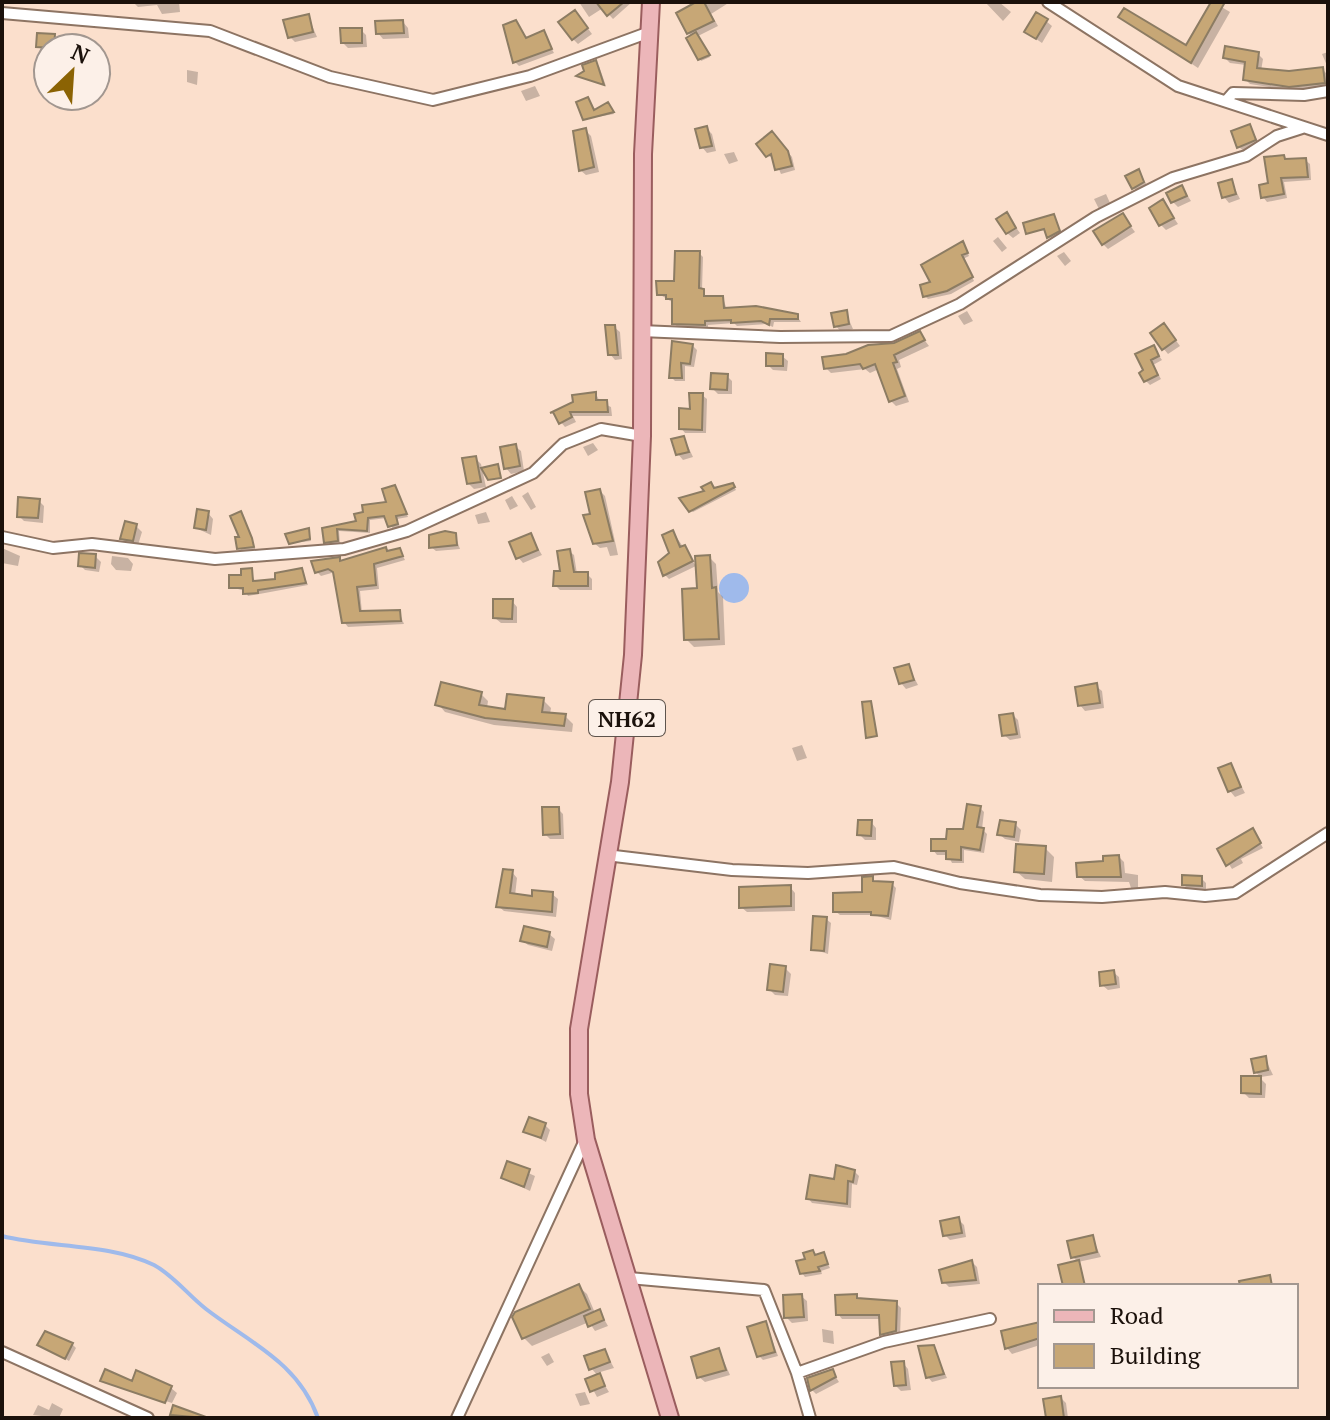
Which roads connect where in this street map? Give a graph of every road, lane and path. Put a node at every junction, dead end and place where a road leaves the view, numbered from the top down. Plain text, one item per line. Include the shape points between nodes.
1 (651, 2) edge
2 (1048, 2) edge
3 (2, 13) edge
4 (647, 33) junction
5 (1328, 91) edge
6 (1226, 101) junction
7 (1302, 128) junction
8 (1328, 135) edge
9 (641, 331) junction
10 (642, 436) junction
11 (2, 537) edge
12 (1328, 833) edge
13 (606, 855) junction
14 (586, 1140) junction
15 (629, 1278) junction
16 (990, 1319) dead end
17 (2, 1352) edge
18 (797, 1373) junction
19 (148, 1418) edge
20 (457, 1418) edge
21 (670, 1418) edge
22 (810, 1418) edge

1 - 4 main road, NH62
2 - 6 street via 1178,86
3 - 4 street via 210,31 330,77 433,100 530,76
4 - 9 main road, NH62
5 - 6 street via 1233,93
6 - 7 street
7 - 8 street
7 - 9 street via 1277,136 1246,156 1173,178 1096,217 960,304 891,336
9 - 10 main road, NH62
10 - 11 street via 601,429 563,444 533,473 481,498 407,531 344,549 215,559 92,544 53,548
10 - 13 main road, NH62 via 633,655 620,782
12 - 13 street via 1235,893 1205,896 1040,895 894,867 808,873 732,870
13 - 14 main road, NH62 via 579,1029 579,1094
14 - 15 main road, NH62
14 - 20 street
15 - 18 street via 764,1290
15 - 21 main road, NH62
16 - 18 street via 884,1342
17 - 19 street
18 - 22 street

